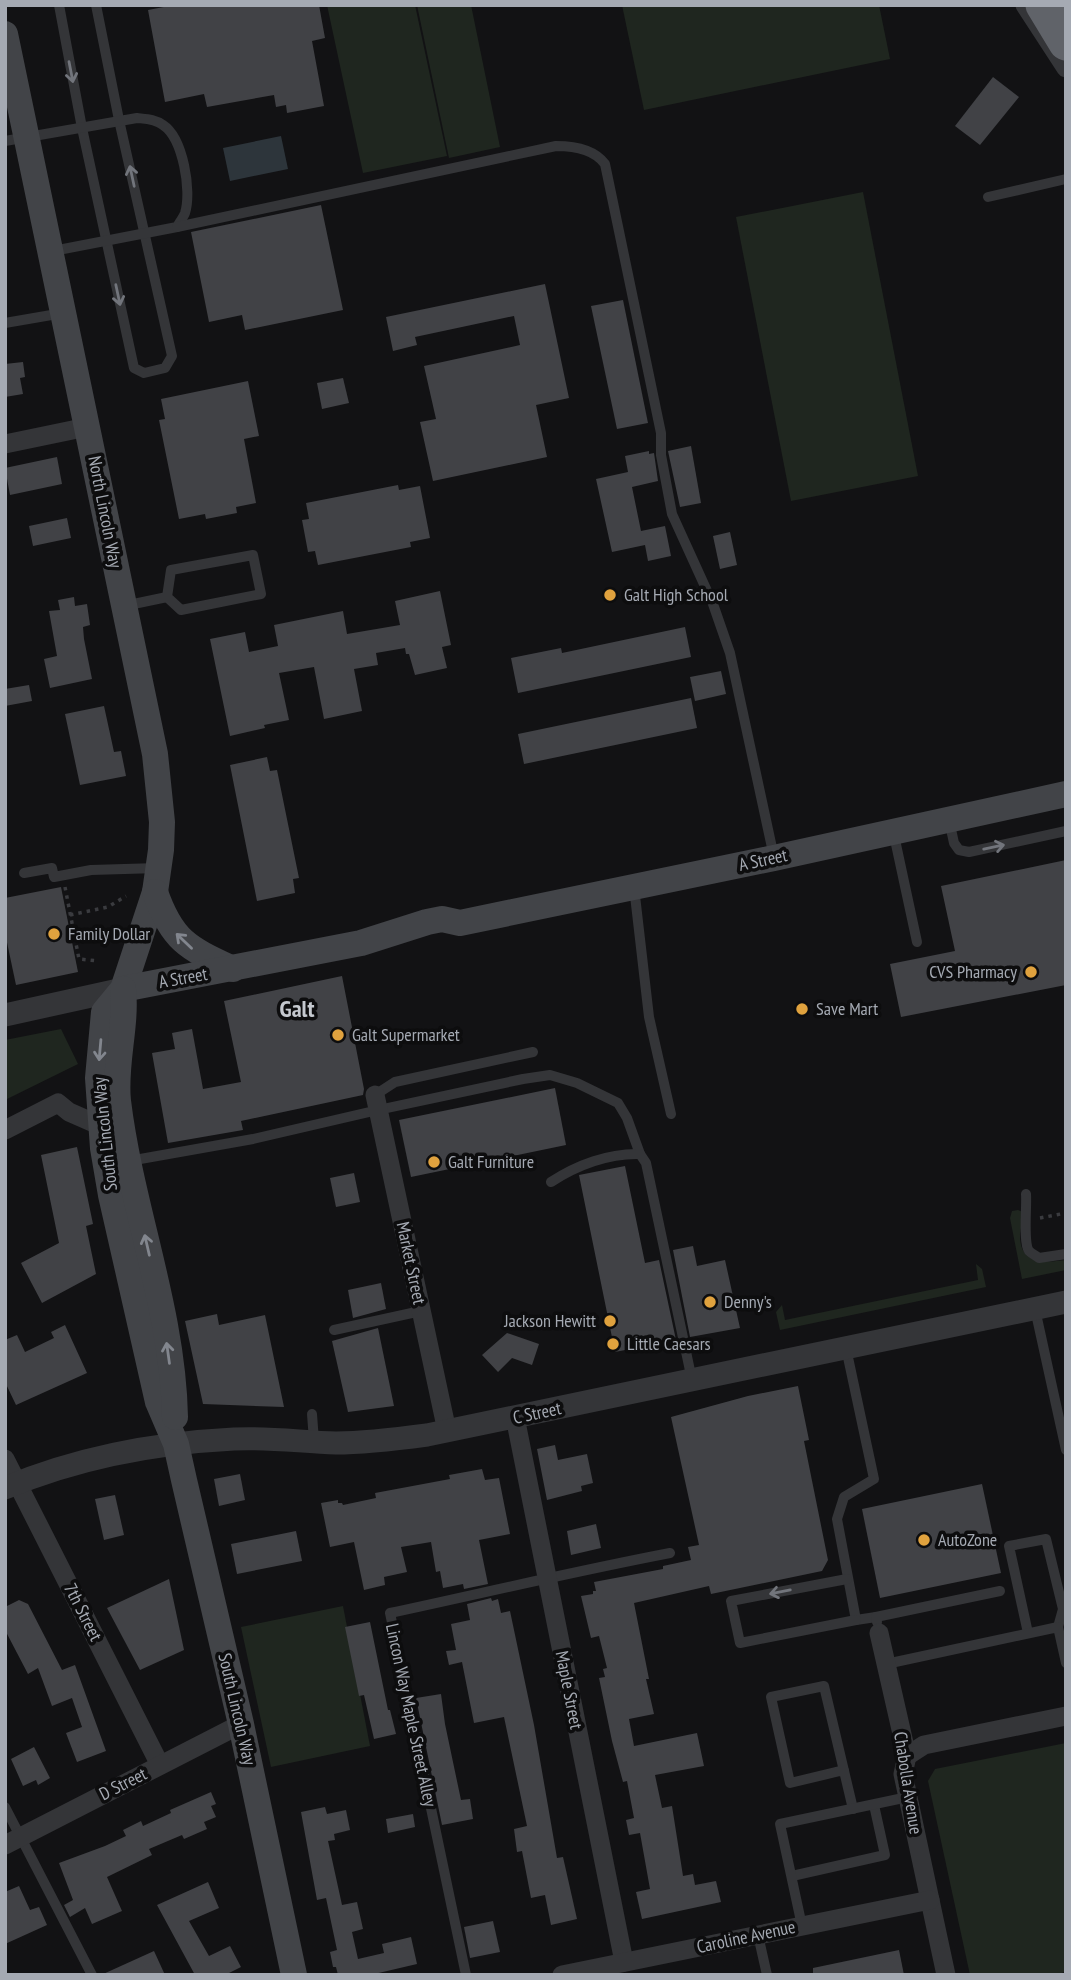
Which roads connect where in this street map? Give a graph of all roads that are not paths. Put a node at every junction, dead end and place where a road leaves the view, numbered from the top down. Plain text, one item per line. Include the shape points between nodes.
1 (59, 5) edge
2 (96, 5) edge
3 (1025, 5) edge
4 (1043, 5) edge
5 (5, 34) edge
6 (1066, 43) edge
7 (1066, 68) edge
8 (119, 120) junction
9 (82, 128) junction
10 (16, 139) edge
11 (1066, 179) edge
12 (988, 197) dead end
13 (177, 227) junction
14 (144, 233) junction
15 (106, 241) junction
16 (51, 251) junction
17 (63, 313) junction
18 (5, 323) edge
19 (87, 427) junction
20 (5, 444) edge
21 (167, 597) junction
22 (124, 606) junction
23 (1066, 794) edge
24 (949, 819) junction
25 (893, 831) junction
26 (1066, 831) edge
27 (774, 858) junction
28 (24, 873) dead end
29 (157, 880) junction
30 (634, 887) junction
31 (917, 942) dead end
32 (233, 969) junction
33 (123, 989) junction
34 (5, 1014) edge
35 (534, 1052) dead end
36 (377, 1102) junction
37 (671, 1114) dead end
38 (101, 1126) junction
39 (5, 1130) edge
40 (640, 1154) junction
41 (129, 1161) junction
42 (551, 1181) dead end
43 (1027, 1194) dead end
44 (1066, 1254) edge
45 (1066, 1302) edge
46 (1035, 1308) junction
47 (421, 1311) junction
48 (334, 1330) dead end
49 (846, 1348) junction
50 (692, 1380) junction
51 (312, 1414) dead end
52 (514, 1417) junction
53 (447, 1431) junction
54 (314, 1441) junction
55 (176, 1444) junction
56 (1066, 1450) edge
57 (5, 1459) edge
58 (11, 1485) edge
59 (670, 1553) dead end
60 (847, 1579) junction
61 (547, 1580) junction
62 (1000, 1591) dead end
63 (856, 1620) junction
64 (878, 1625) junction
65 (1058, 1627) junction
66 (1028, 1633) junction
67 (1066, 1663) edge
68 (886, 1664) junction
69 (1066, 1716) edge
70 (241, 1724) junction
71 (907, 1755) junction
72 (160, 1765) junction
73 (844, 1770) junction
74 (908, 1797) junction
75 (874, 1805) junction
76 (5, 1807) edge
77 (853, 1809) junction
78 (13, 1841) edge
79 (792, 1876) junction
80 (930, 1900) junction
81 (802, 1926) junction
82 (758, 1935) junction
83 (624, 1962) junction
84 (92, 1975) edge
85 (294, 1975) edge
86 (466, 1975) edge
87 (562, 1975) edge
88 (767, 1975) edge
89 (946, 1975) edge

1 -> 9 lane
2 - 8 lane
3 - 7 street
4 - 6 highway
5 - 10 main road, North Lincoln Way
8 - 9 lane
8 - 13 lane via 150,119 172,133 188,194
14 -> 8 lane
9 - 10 lane
9 - 15 lane
10 - 16 main road, North Lincoln Way
11 - 12 lane
13 - 14 lane
13 - 27 lane via 556,146 599,155 605,164 661,433 672,514 730,653
14 - 15 lane
15 -> 14 lane via 134,368 144,373 165,368 173,356
15 - 16 lane
16 - 17 main road, North Lincoln Way
17 - 18 lane
17 - 19 main road, North Lincoln Way
19 - 20 street
19 - 22 main road, North Lincoln Way
21 - 21 lane via 181,610 261,594 253,555 171,570
21 - 22 lane
22 - 29 main road, North Lincoln Way via 160,790
23 - 24 main road, A Street
24 - 25 main road, A Street
24 -> 26 lane via 954,843 969,852
25 - 27 main road, A Street
25 - 31 lane
27 - 30 main road, A Street
28 - 29 lane via 52,868 54,877 91,870
32 -> 29 main road via 185,944 164,917
29 - 33 main road, North Lincoln Way
30 - 32 main road, A Street via 460,923 434,920 361,943
30 - 37 lane via 649,1017
32 - 33 main road, A Street
33 - 34 street, A Street
33 -> 38 main road, South Lincoln Way via 104,1012 98,1078
33 - 41 main road, South Lincoln Way via 118,1098
35 - 36 lane via 395,1082
36 - 40 lane via 550,1075 618,1103
36 - 41 lane via 253,1139
36 - 47 street, Market Street
38 - 39 street via 58,1103
38 - 55 main road, South Lincoln Way via 111,1195 158,1402
40 - 42 lane via 620,1153
40 - 50 lane via 646,1163
55 -> 41 main road, South Lincoln Way via 168,1310
43 - 44 lane via 1028,1250 1039,1258
45 - 46 street, C Street
46 - 49 street, C Street
46 - 56 lane
47 - 48 lane
47 - 53 street, Market Street
49 - 50 street, C Street
49 - 60 lane via 874,1479 844,1497 837,1519
50 - 52 street, C Street
51 - 54 lane
52 - 53 street, C Street
52 - 61 street, Maple Street
53 - 54 street, C Street via 386,1440
54 - 55 street, C Street via 237,1438
55 - 58 street, C Street via 107,1455
55 - 70 main road, South Lincoln Way
57 - 58 street, 7th Street
58 - 72 street, 7th Street
59 - 61 lane
60 - 63 lane
60 -> 63 lane via 731,1601 740,1643
61 - 83 street, Maple Street
61 - 86 lane, Lincon Way Maple Street Alley via 390,1613
62 - 64 lane
63 - 64 lane
64 - 68 street, Chabolla Avenue
65 - 66 lane
65 - 66 lane via 1063,1609 1046,1539 1009,1546
65 - 67 lane
66 - 68 lane
68 - 71 street, Chabolla Avenue
69 - 71 street via 924,1745
70 - 72 street, D Street
70 - 85 main road, South Lincoln Way
71 - 74 street, Chabolla Avenue via 903,1774
72 - 78 street, D Street
73 - 73 lane via 824,1686 771,1697 790,1783
73 - 77 lane
74 - 75 lane
74 - 80 street, Chabolla Avenue
75 - 77 lane
75 - 79 lane via 885,1855
76 - 78 lane
77 - 79 lane via 780,1824
78 - 84 lane
79 - 81 lane
80 - 81 street, Caroline Avenue
80 - 89 street, Chabolla Avenue
81 - 82 street, Caroline Avenue
82 - 83 street, Caroline Avenue
82 - 88 lane
83 - 87 street, Caroline Avenue

